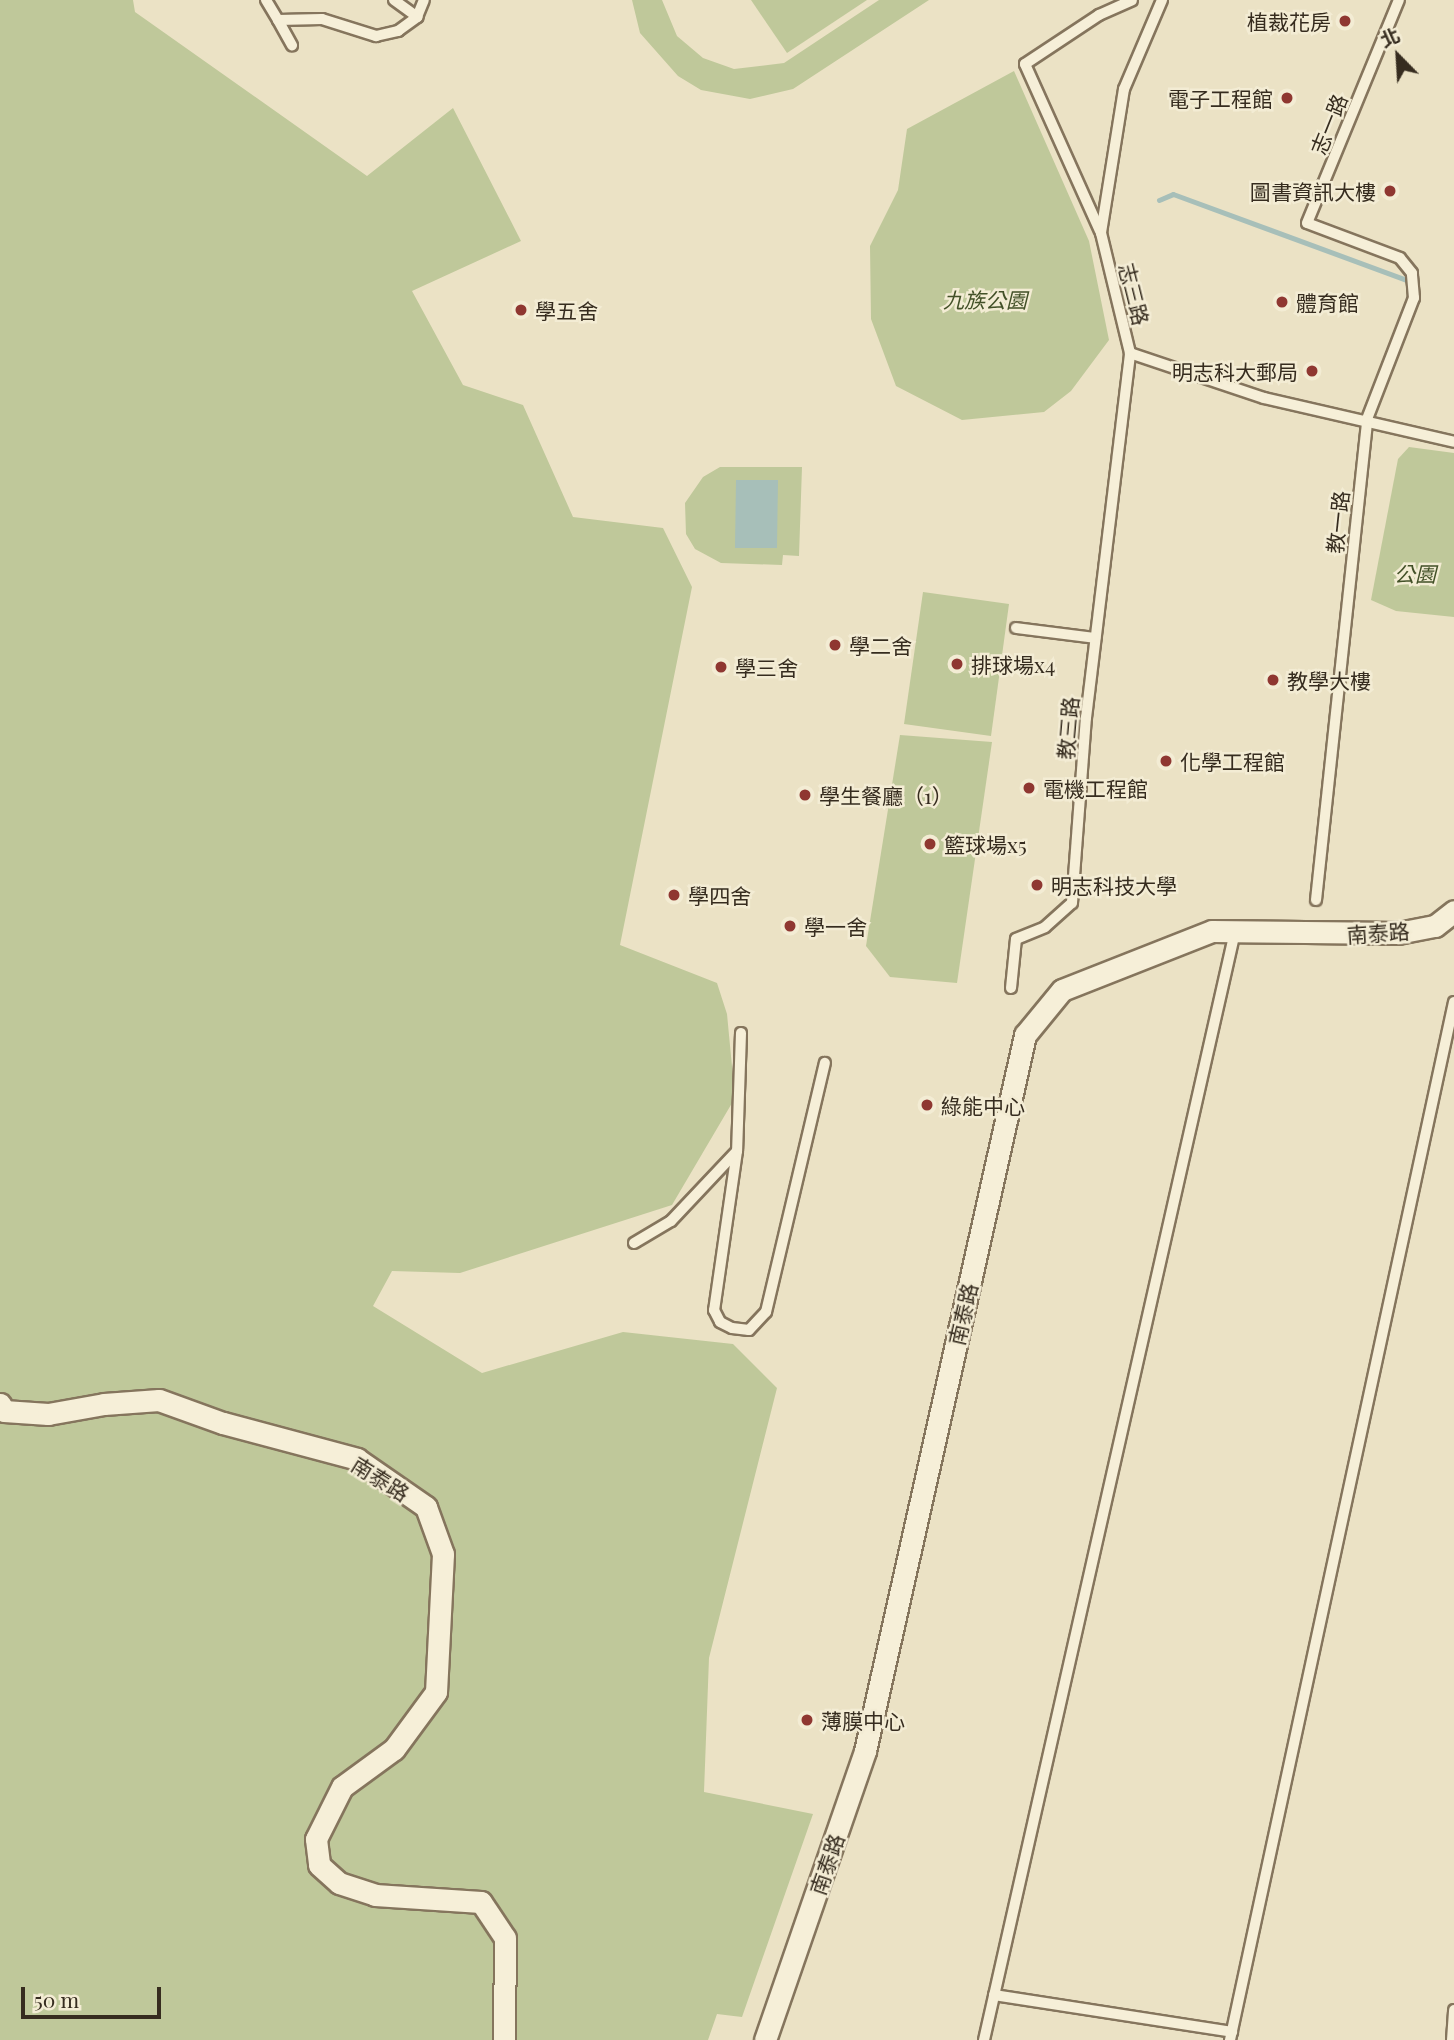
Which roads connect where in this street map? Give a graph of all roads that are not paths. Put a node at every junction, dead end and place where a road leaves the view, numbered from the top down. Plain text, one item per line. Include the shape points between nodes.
1 (266, 0) edge
2 (424, 0) edge
3 (1132, 0) edge
4 (1162, 0) edge
5 (1399, 0) edge
6 (390, 1) edge
7 (417, 17) junction
8 (278, 20) junction
9 (292, 45) dead end
10 (1307, 223) joint
11 (1101, 233) junction
12 (1130, 353) junction
13 (1367, 419) junction
14 (1454, 442) edge
15 (1016, 628) dead end
16 (1095, 638) junction
17 (1316, 900) dead end
18 (1454, 911) edge
19 (1235, 932) junction
20 (1011, 988) dead end
21 (1454, 1002) edge
22 (741, 1033) dead end
23 (825, 1063) dead end
24 (737, 1151) junction
25 (634, 1243) dead end
26 (0, 1404) edge
27 (994, 1995) junction
28 (1454, 2010) edge
29 (1231, 2036) edge
30 (504, 2040) edge
31 (765, 2040) edge
32 (984, 2040) edge
33 (1452, 2040) edge

1 - 8 lane
2 - 7 lane
3 - 11 lane via 1099,15 1025,64
4 - 11 lane, 志三路 via 1124,89
5 - 10 lane, 志一路
6 - 7 lane
7 - 8 lane via 398,31 376,36 322,19
8 - 9 lane
10 - 13 lane, 教一路 via 1399,258 1412,273 1414,298
11 - 12 lane, 志三路
12 - 13 lane, 志三路 via 1264,398
12 - 16 lane, 教三路
13 - 14 lane, 志三路
13 - 17 lane, 教一路
15 - 16 lane
16 - 20 lane, 教三路 via 1072,903 1045,927 1016,939
18 - 19 street, 南泰路 via 1434,926 1398,933
19 - 27 lane
19 - 31 street, 南泰路 via 1212,931 1062,990 1025,1035 865,1751
21 - 29 lane
22 - 24 lane
23 - 24 lane via 766,1312 749,1330 720,1322 714,1310
24 - 25 lane via 671,1221
26 - 30 street, 南泰路 via 4,1411 48,1414 159,1401 357,1459 426,1507 443,1554 436,1692 394,1749 342,1787 316,1839 319,1865 339,1883 375,1895 481,1902 505,1938
27 - 29 lane
27 - 32 lane
28 - 33 lane

